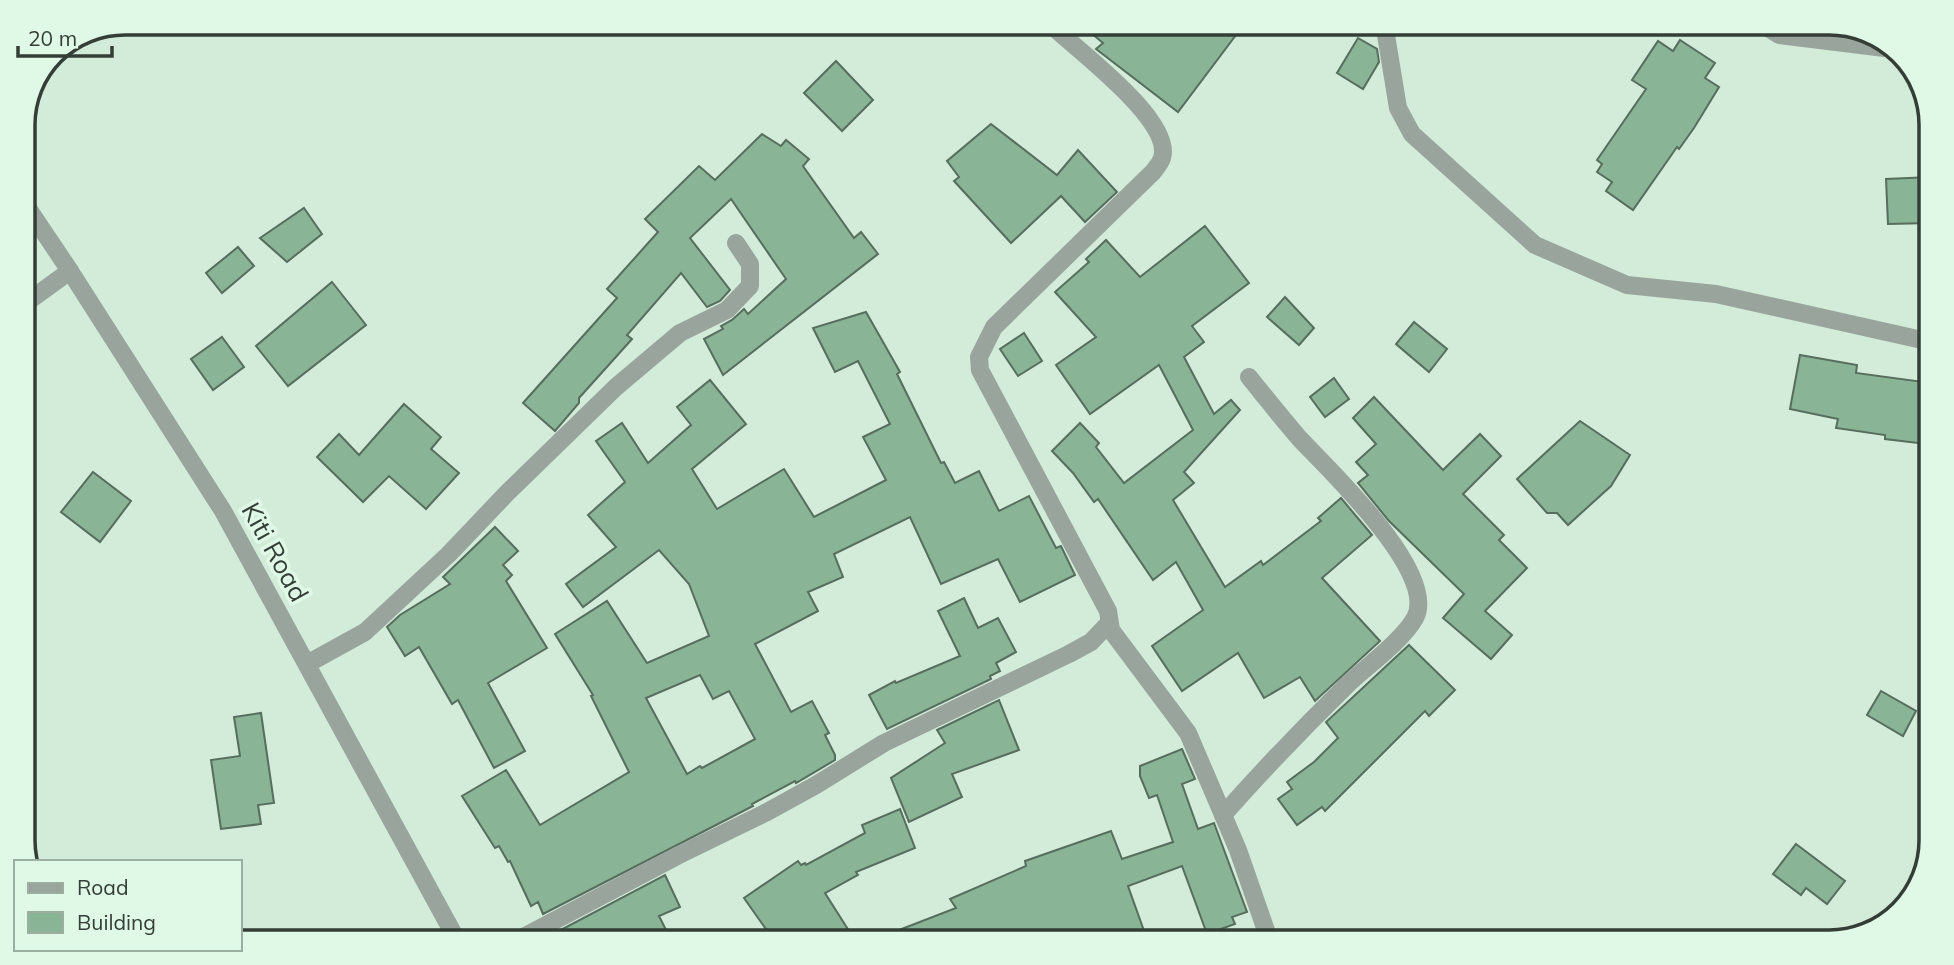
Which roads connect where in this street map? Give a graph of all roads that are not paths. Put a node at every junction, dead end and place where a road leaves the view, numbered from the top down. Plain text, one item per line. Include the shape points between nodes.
1 (1063, 35) edge
2 (1386, 35) edge
3 (1779, 35) edge
4 (1873, 47) edge
5 (35, 219) edge
6 (736, 243) dead end
7 (70, 271) junction
8 (35, 296) edge
9 (1919, 339) edge
10 (1249, 377) dead end
11 (1109, 623) junction
12 (307, 664) junction
13 (1223, 815) junction
14 (451, 930) edge
15 (537, 930) edge
16 (1266, 930) edge

1 - 11 street via 1142,109 1162,142 1163,157 994,327 979,357 980,370 1108,611
2 - 9 street via 1398,107 1412,134 1535,245 1627,285 1716,293
3 - 4 street
5 - 7 street, Kiti Road
6 - 12 street via 750,264 750,286 727,310 680,333 617,387 365,632
7 - 8 street
7 - 12 street, Kiti Road via 223,511
10 - 13 street via 1399,550 1418,591 1416,617 1282,749
11 - 13 street via 1188,733
11 - 15 street via 1091,642 1069,654 884,743 775,807
12 - 14 street, Kiti Road
13 - 16 street

